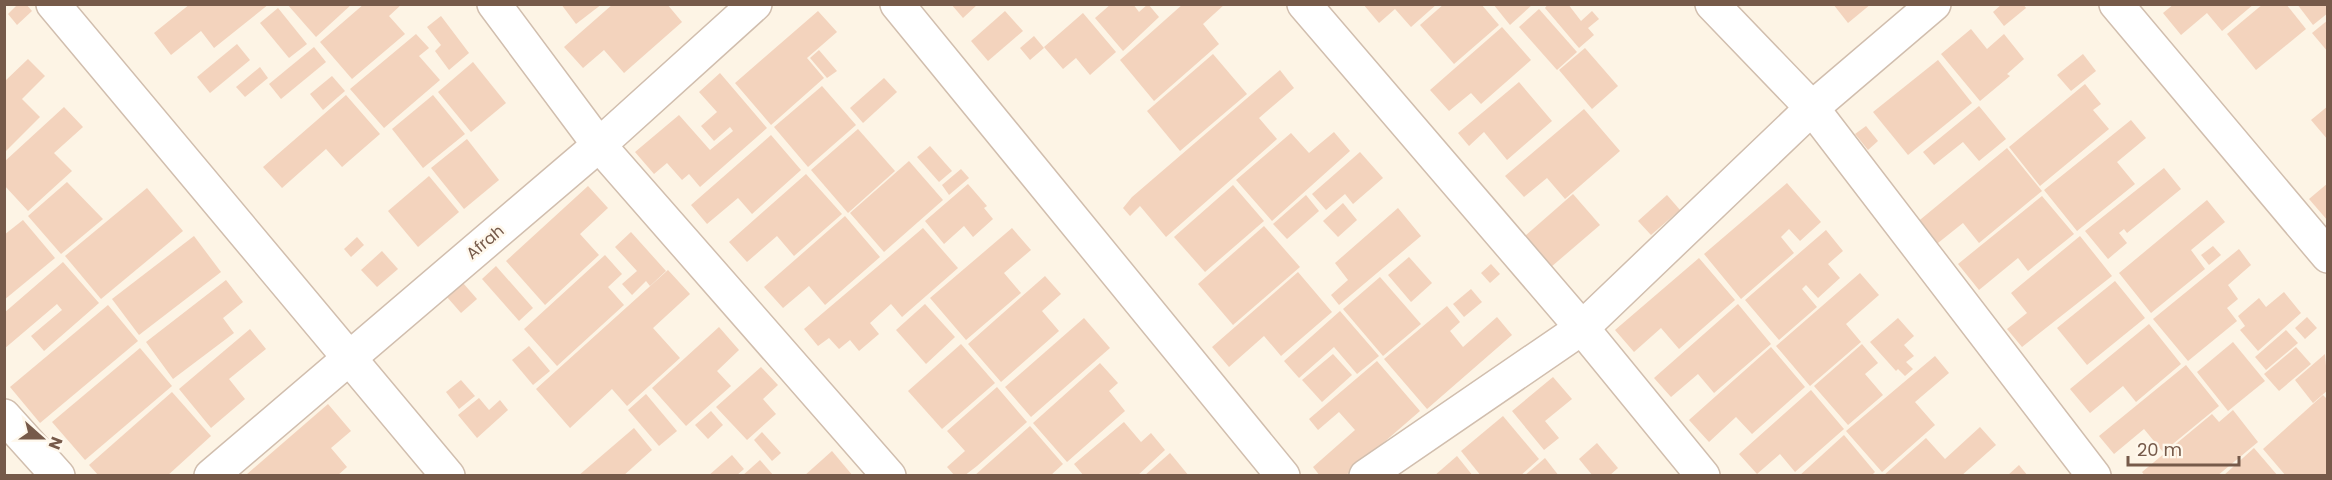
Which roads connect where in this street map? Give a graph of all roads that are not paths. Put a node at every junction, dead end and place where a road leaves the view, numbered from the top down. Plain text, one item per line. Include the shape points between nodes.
1 (52, 4) edge
2 (494, 4) edge
3 (755, 4) edge
4 (897, 4) edge
5 (1304, 4) edge
6 (1712, 4) edge
7 (1934, 4) edge
8 (2116, 4) edge
9 (1812, 108) junction
10 (599, 145) junction
11 (2328, 256) edge
12 (1582, 328) junction
13 (350, 357) junction
14 (4, 416) edge
15 (58, 476) edge
16 (211, 476) edge
17 (448, 476) edge
18 (889, 476) edge
19 (1283, 476) edge
20 (1366, 476) edge
21 (1703, 476) edge
22 (2094, 476) edge

1 - 13 street
2 - 10 street
3 - 10 street, Afrah
4 - 19 street
5 - 12 street
6 - 9 street
7 - 9 street
8 - 11 street
9 - 12 street
9 - 22 street
10 - 13 street, Afrah
10 - 18 street
12 - 20 street
12 - 21 street
13 - 16 street, Afrah
13 - 17 street
14 - 15 street

